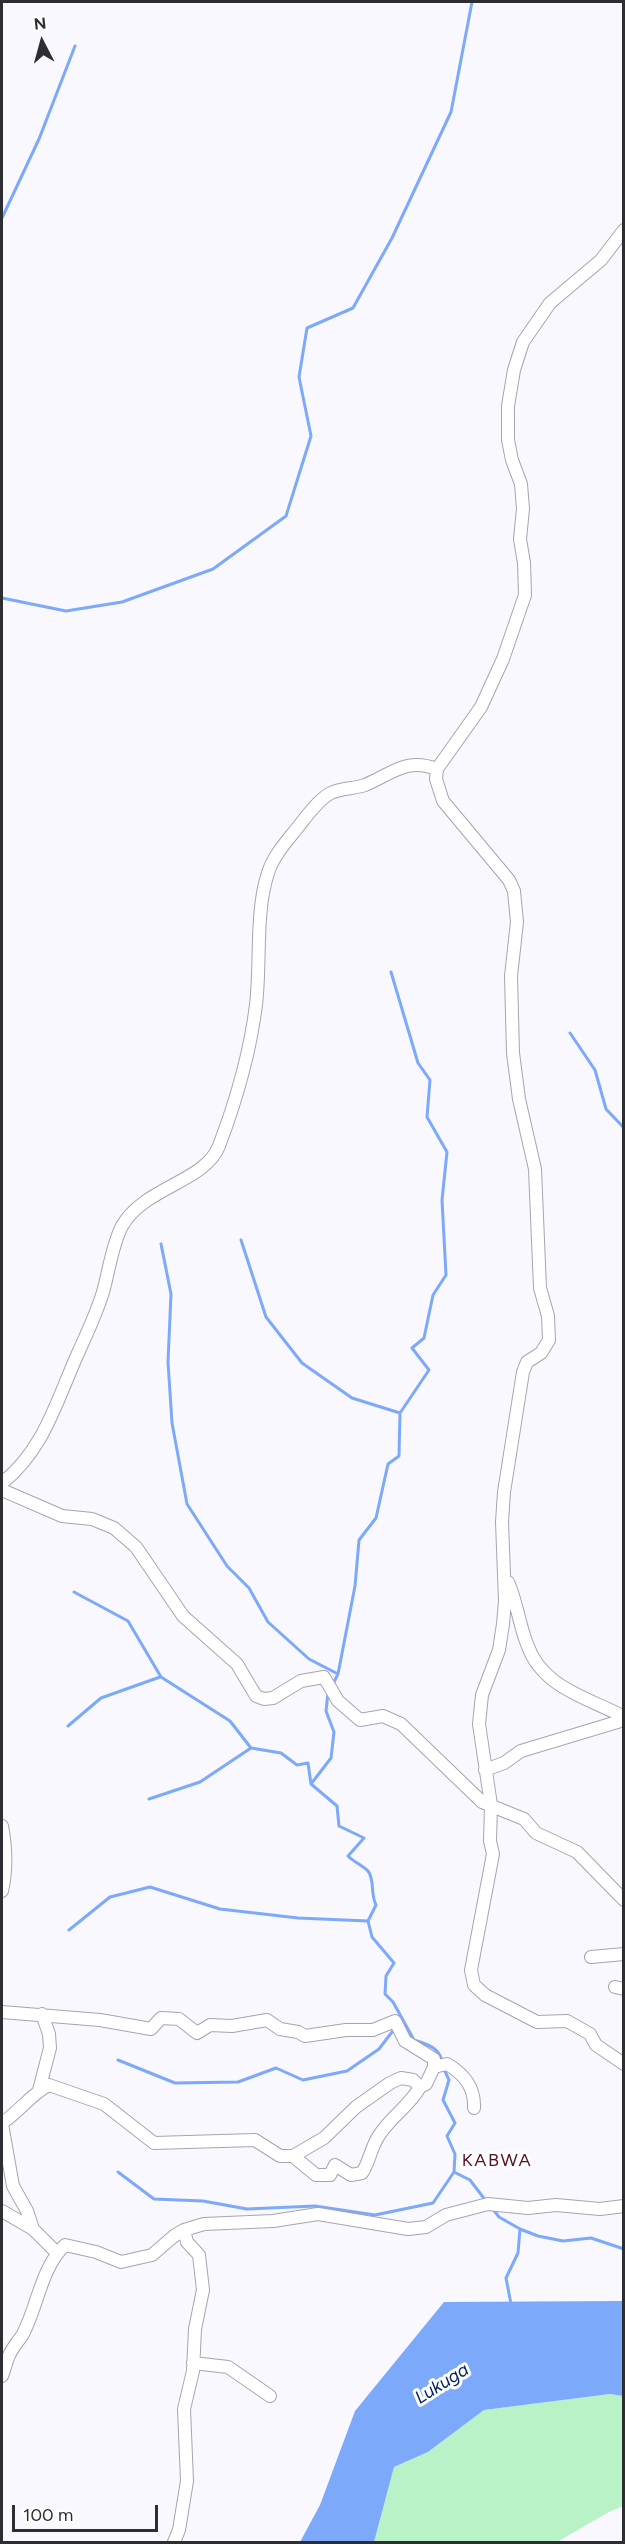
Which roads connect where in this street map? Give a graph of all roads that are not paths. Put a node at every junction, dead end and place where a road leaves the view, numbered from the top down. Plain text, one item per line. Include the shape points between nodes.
1 (624, 230) edge
2 (437, 769) junction
3 (2, 1483) edge
4 (2, 1490) edge
5 (505, 1575) junction
6 (624, 1718) edge
7 (485, 1770) junction
8 (491, 1805) junction
9 (2, 1826) edge
10 (2, 1891) edge
11 (624, 1900) edge
12 (624, 1954) edge
13 (591, 1958) dead end
14 (2, 2012) edge
15 (42, 2014) junction
16 (624, 2064) edge
17 (434, 2067) junction
18 (420, 2087) junction
19 (39, 2090) junction
20 (474, 2108) dead end
21 (2, 2124) edge
22 (293, 2156) junction
23 (624, 2206) edge
24 (2, 2211) edge
25 (33, 2229) junction
26 (184, 2230) junction
27 (57, 2253) junction
28 (193, 2363) junction
29 (2, 2376) edge
30 (270, 2396) dead end
31 (174, 2542) edge

1 - 2 street via 602,260 550,303 523,342 513,370 508,440 521,484 525,595 481,708
2 - 3 street via 422,763 410,764 364,785 329,794 280,849 268,872 262,906 256,1005 246,1063 218,1149 203,1168 136,1207 122,1227 96,1313 56,1409 40,1439
2 - 5 street via 443,801 510,880 516,907 511,976 513,1053 519,1099 536,1169 540,1288 548,1316 549,1340 542,1353 526,1362 519,1391 504,1492
4 - 8 street via 62,1516 92,1519 114,1528 136,1547 183,1616 237,1664 256,1696 273,1698 301,1682 324,1677 338,1701 360,1720 383,1716 400,1724 483,1802
5 - 6 street via 527,1646 541,1669 565,1689
5 - 7 street via 506,1601 499,1650 482,1695 479,1724
6 - 7 street via 521,1751
7 - 8 street
8 - 11 street via 524,1819 536,1833 577,1852
8 - 16 street via 493,1854 471,1970 474,1985 485,1995 537,2022 567,2021 590,2034 596,2045
9 - 10 street via 6,1875
12 - 13 street
14 - 15 street
15 - 17 street via 151,2029 161,2018 179,2019 197,2033 210,2025 267,2020 280,2029 305,2036 373,2030 395,2021 405,2041 434,2059
15 - 19 street via 50,2048
17 - 18 street via 426,2084
17 - 20 street via 447,2064 467,2080
18 - 22 street via 413,2080 401,2078 390,2083 324,2138
18 - 22 street via 379,2135 362,2173 351,2175 335,2164 330,2175 316,2175
19 - 21 street
19 - 22 street via 49,2085 104,2104 154,2143 255,2140 280,2156
21 - 25 street via 13,2186
23 - 26 street via 600,2210 488,2204 446,2215 426,2227 408,2229 318,2214 273,2221 204,2224
24 - 25 street
25 - 27 street
26 - 27 street via 152,2255 121,2262 65,2245
26 - 28 street via 187,2242 200,2255 203,2276
27 - 29 street
28 - 30 street via 228,2367
28 - 31 street via 184,2409 187,2481

